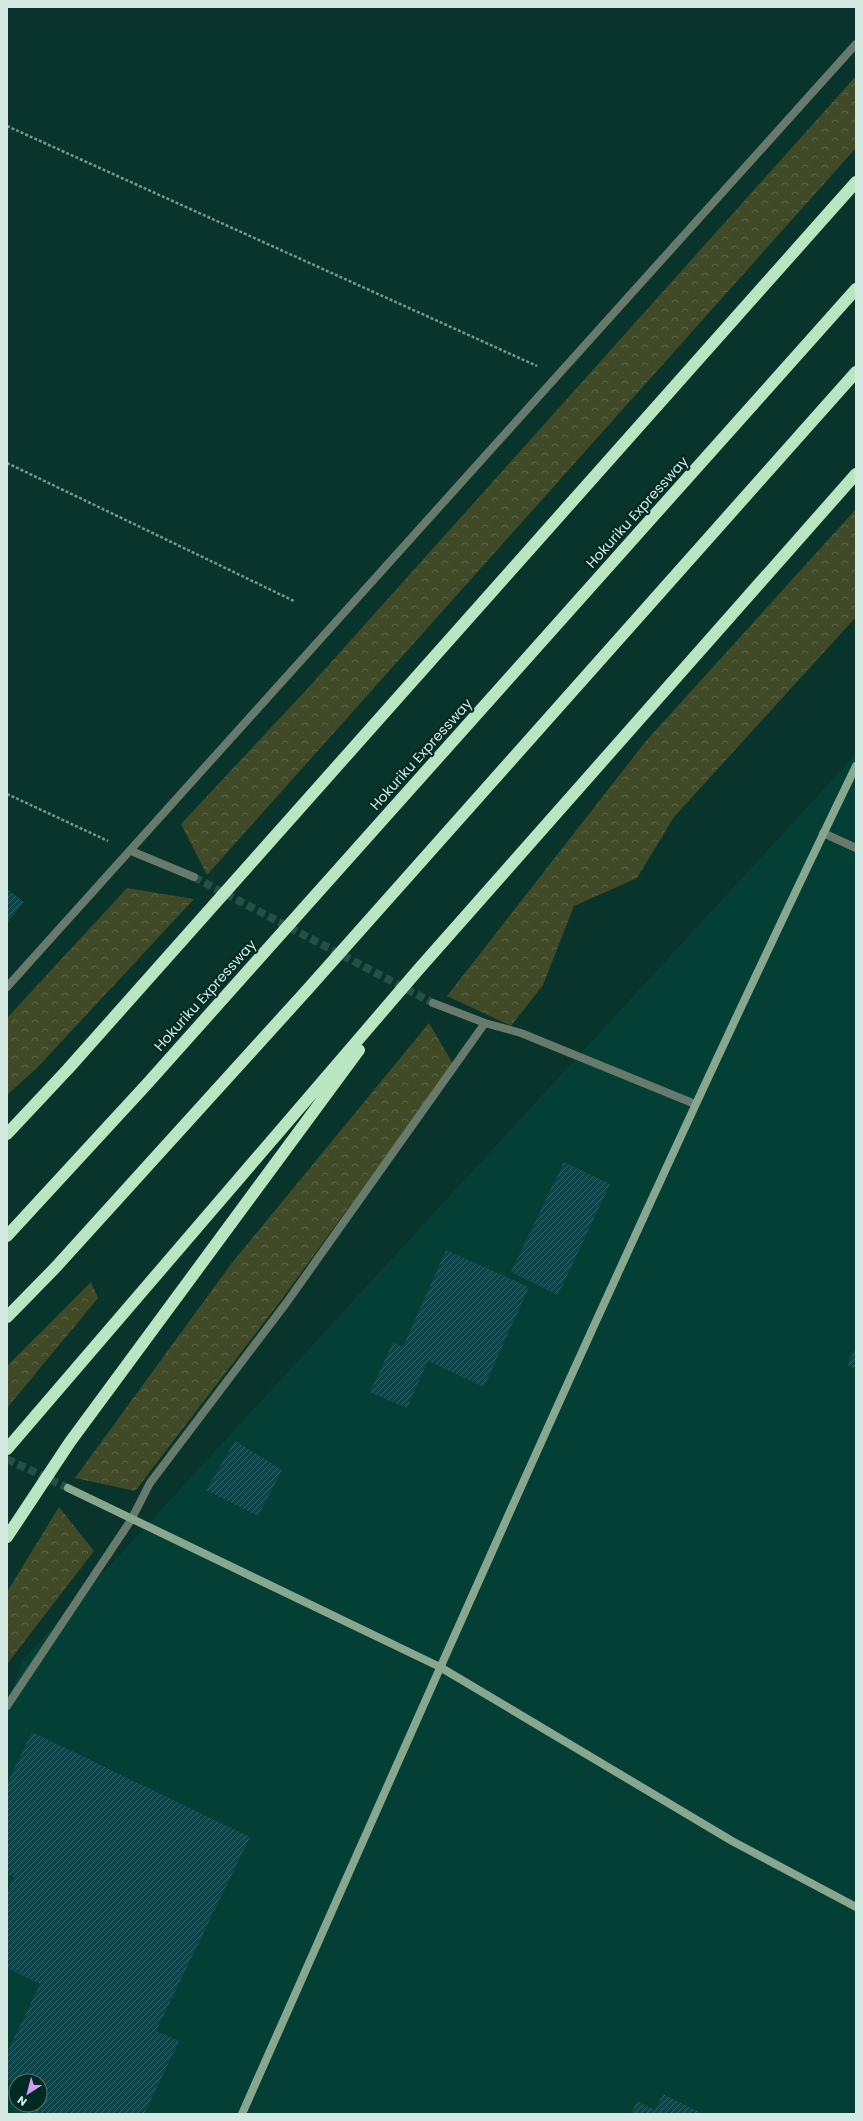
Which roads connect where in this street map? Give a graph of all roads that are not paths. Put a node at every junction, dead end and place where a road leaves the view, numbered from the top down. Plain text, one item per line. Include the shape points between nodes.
1 (856, 44) edge
2 (856, 182) edge
3 (856, 290) edge
4 (856, 372) edge
5 (856, 474) edge
6 (856, 766) edge
7 (824, 833) junction
8 (856, 848) edge
9 (131, 851) junction
10 (194, 877) tunnel mouth
11 (418, 970) junction
12 (7, 987) edge
13 (433, 1003) tunnel mouth
14 (485, 1023) junction
15 (695, 1104) junction
16 (7, 1134) edge
17 (7, 1236) edge
18 (7, 1317) edge
19 (7, 1449) edge
20 (68, 1488) tunnel mouth
21 (132, 1520) junction
22 (7, 1537) edge
23 (440, 1667) junction
24 (7, 1706) edge
25 (856, 1907) edge
26 (242, 2114) edge

1 - 9 street
2 - 16 highway via 73,1063
3 - 17 highway, Hokuriku Expressway
4 - 18 highway via 307,990
5 - 11 highway
6 - 7 street
7 - 8 street
7 - 15 street
9 - 10 street
9 - 12 street
11 - 19 highway
11 - 22 highway via 70,1442
13 - 14 street
14 - 15 street via 521,1033
14 - 21 street via 287,1302 150,1483
15 - 23 street
20 - 21 street
21 - 23 street
21 - 24 street
23 - 25 street via 732,1840
23 - 26 street

